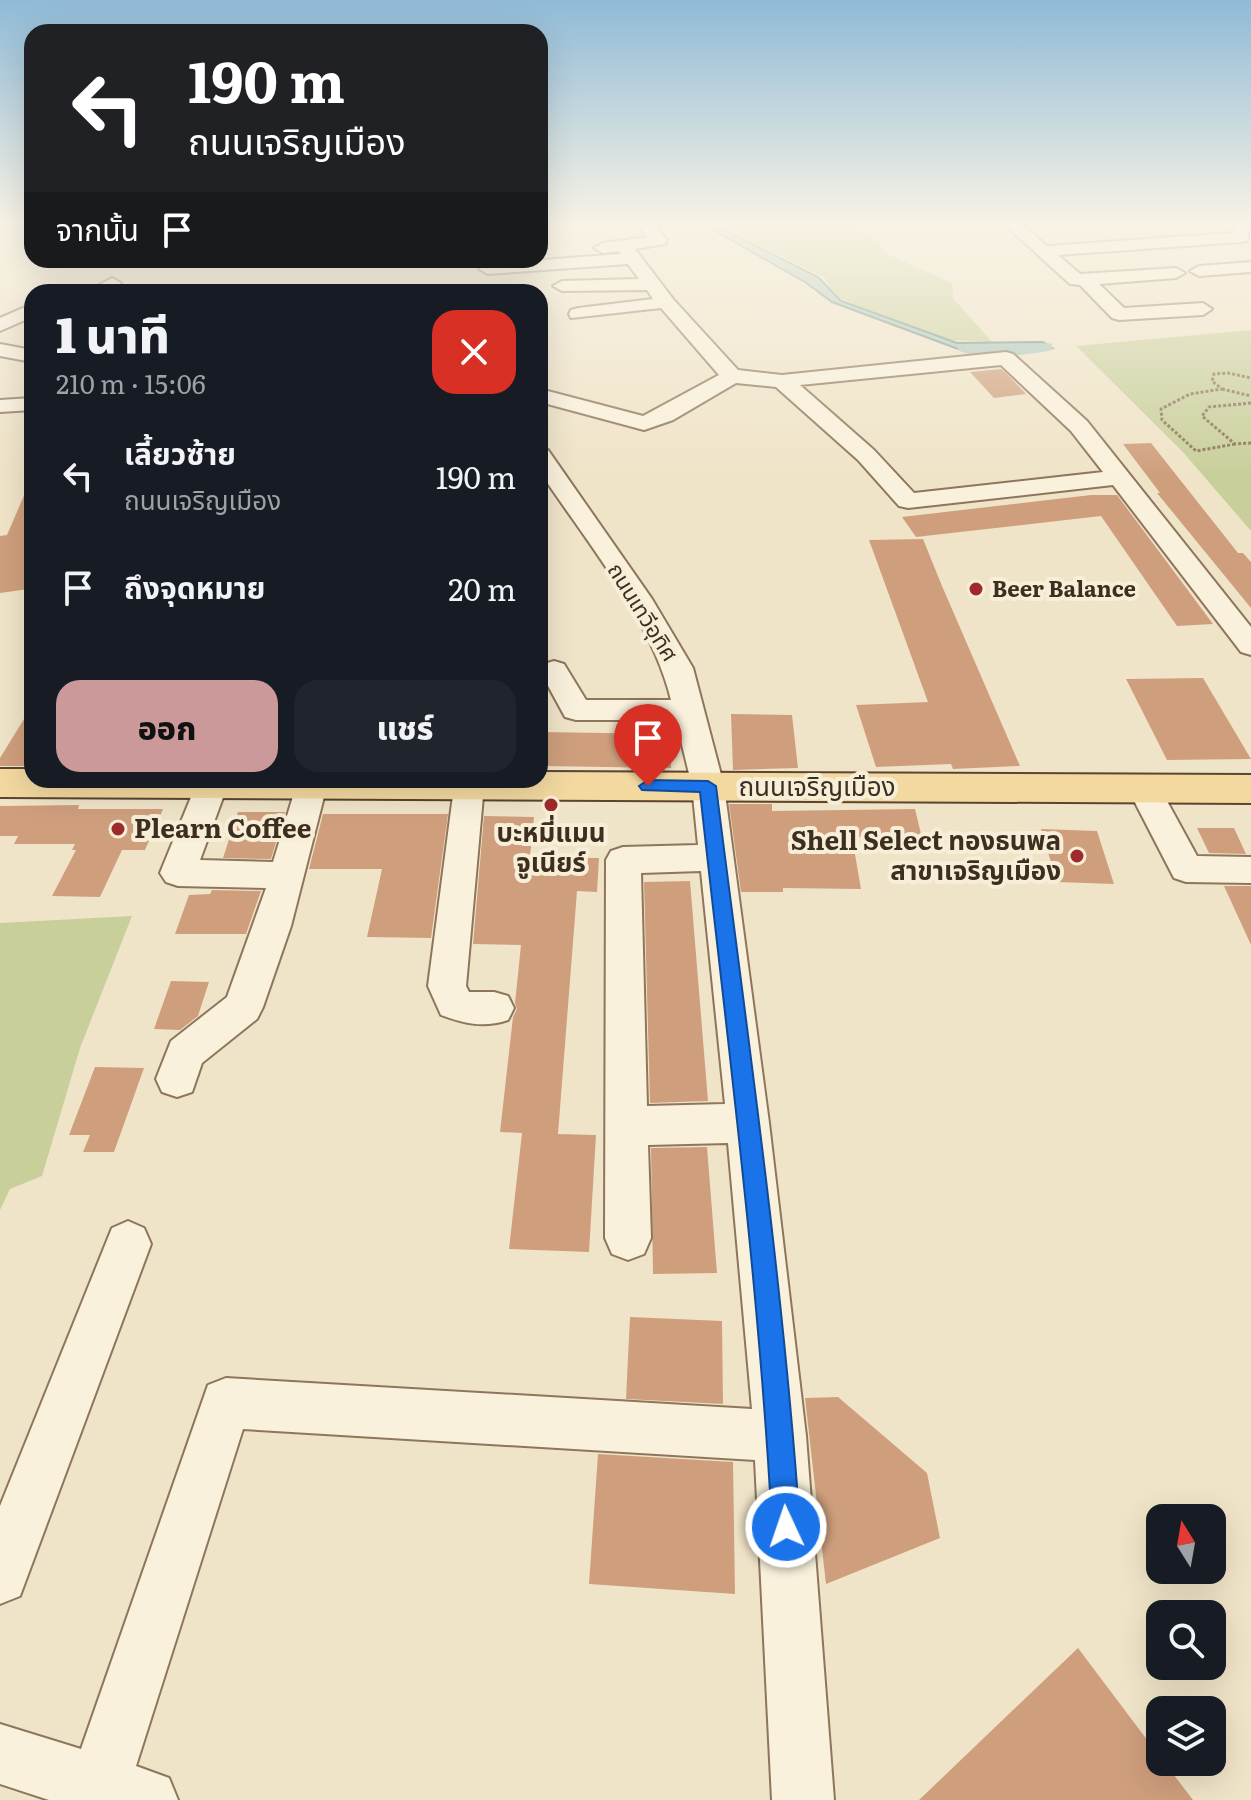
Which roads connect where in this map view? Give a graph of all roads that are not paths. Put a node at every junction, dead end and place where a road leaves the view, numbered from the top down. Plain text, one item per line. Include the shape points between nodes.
1 (634, 307) edge
2 (670, 307) edge
3 (1112, 307) edge
4 (1203, 309) dead end
5 (24, 314) edge
6 (578, 314) dead end
7 (0, 325) edge
8 (0, 350) edge
9 (24, 354) edge
10 (732, 376) junction
11 (782, 381) junction
12 (548, 397) edge
13 (24, 404) edge
14 (0, 406) edge
15 (548, 475) edge
16 (1120, 477) junction
17 (1251, 646) edge
18 (554, 670) dead end
19 (690, 710) junction
20 (0, 783) edge
21 (24, 783) edge
22 (548, 785) edge
23 (708, 786) junction
24 (210, 788) edge
25 (310, 788) edge
26 (468, 788) edge
27 (1144, 789) junction
28 (1251, 789) edge
29 (715, 858) junction
30 (1251, 870) edge
31 (287, 875) junction
32 (494, 1008) dead end
33 (177, 1079) dead end
34 (748, 1123) junction
35 (626, 1126) junction
36 (628, 1238) dead end
37 (128, 1244) dead end
38 (780, 1436) junction
39 (0, 1576) edge
40 (0, 1754) edge
41 (123, 1792) edge
42 (803, 1800) edge

1 - 6 street
2 - 10 street
3 - 4 street via 1119,314
5 - 7 street
8 - 9 street
10 - 11 street
10 - 12 street via 644,423
11 - 16 street via 866,455 908,501
11 - 16 street via 1006,358 1079,426
13 - 14 street
15 - 19 street, ถนนเทวีอุทิศ via 638,599 678,668
16 - 17 street
18 - 19 street via 576,710
19 - 23 street, ถนนเทวีอุทิศ
20 - 21 main road, ถนนเจริญเมือง
22 - 23 main road, ถนนเจริญเมือง
23 - 27 main road, ถนนเจริญเมือง
23 - 29 street, ถนนเทวีอุทิศ
24 - 31 street via 178,873
25 - 31 street
26 - 32 street via 447,986 455,1004
27 - 28 main road, ถนนเจริญเมือง
27 - 30 street via 1186,869
29 - 34 street, ถนนเทวีอุทิศ
29 - 35 street via 623,860
31 - 33 street via 243,1007 185,1053
34 - 35 street
34 - 38 street, ถนนเทวีอุทิศ
35 - 36 street
37 - 39 street
38 - 41 street via 226,1403
38 - 42 street, ถนนเทวีอุทิศ
40 - 41 street

